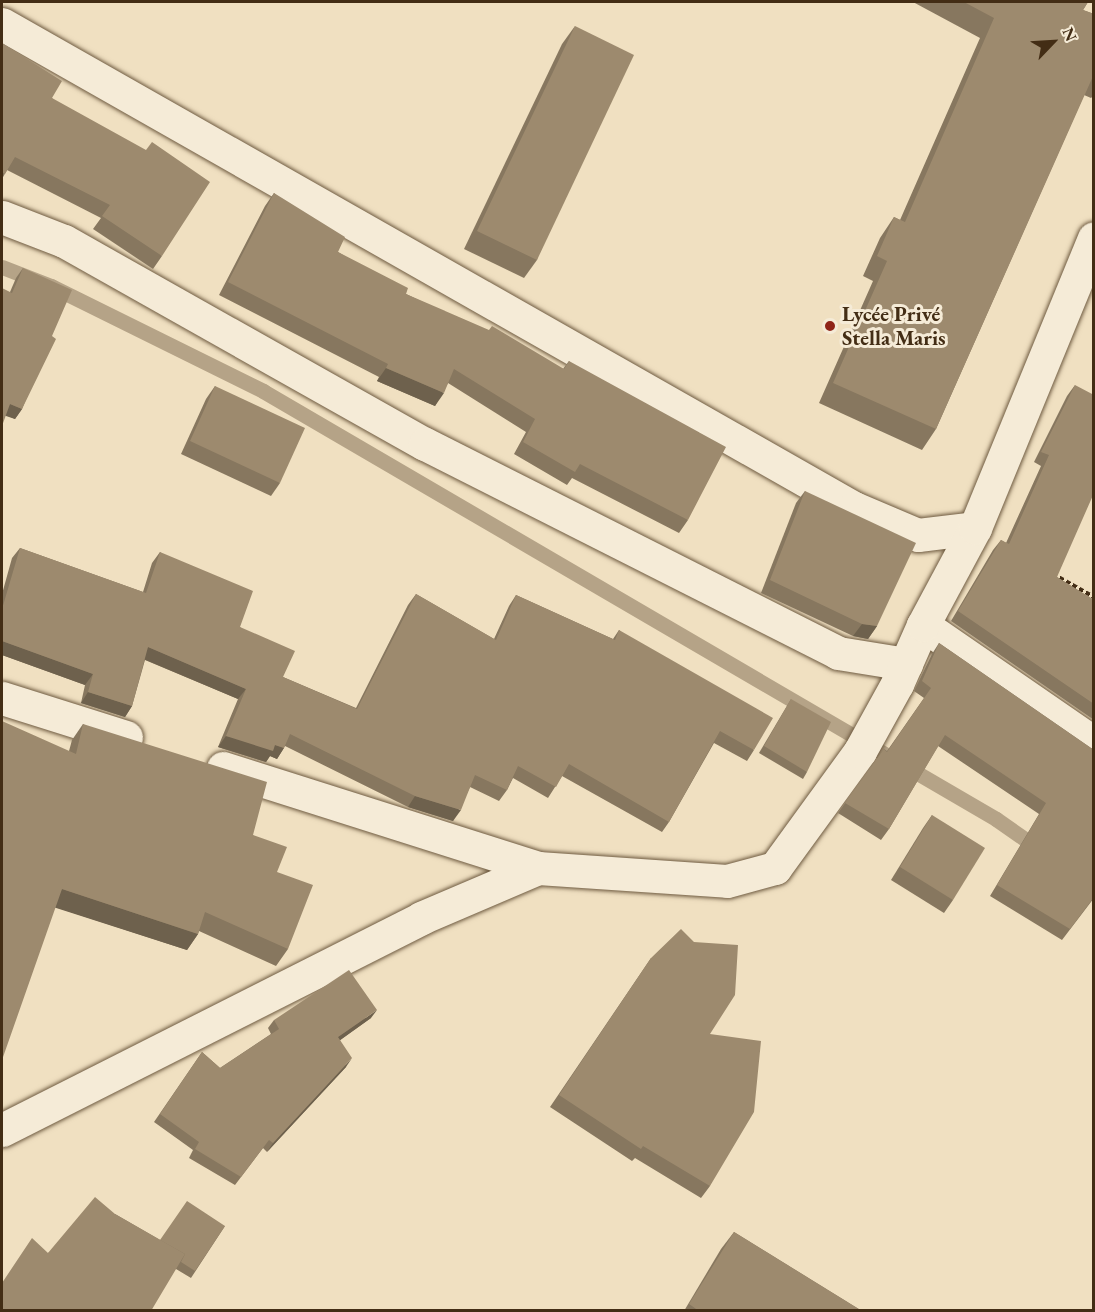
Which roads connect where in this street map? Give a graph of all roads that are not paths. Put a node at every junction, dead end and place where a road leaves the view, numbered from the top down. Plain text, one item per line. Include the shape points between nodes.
1 (2, 24) edge
2 (2, 217) edge
3 (1094, 238) edge
4 (975, 528) junction
5 (923, 625) junction
6 (902, 674) junction
7 (2, 698) edge
8 (1094, 743) edge
9 (150, 745) edge
10 (195, 760) edge
11 (538, 868) junction
12 (2, 1130) edge

1 - 4 street via 854,508 918,535
2 - 6 street via 64,241 425,444 838,653
3 - 4 street
4 - 5 street
5 - 6 street
5 - 8 street
6 - 11 street via 860,751 775,868 727,881
7 - 9 street
10 - 11 street
11 - 12 street via 421,918

